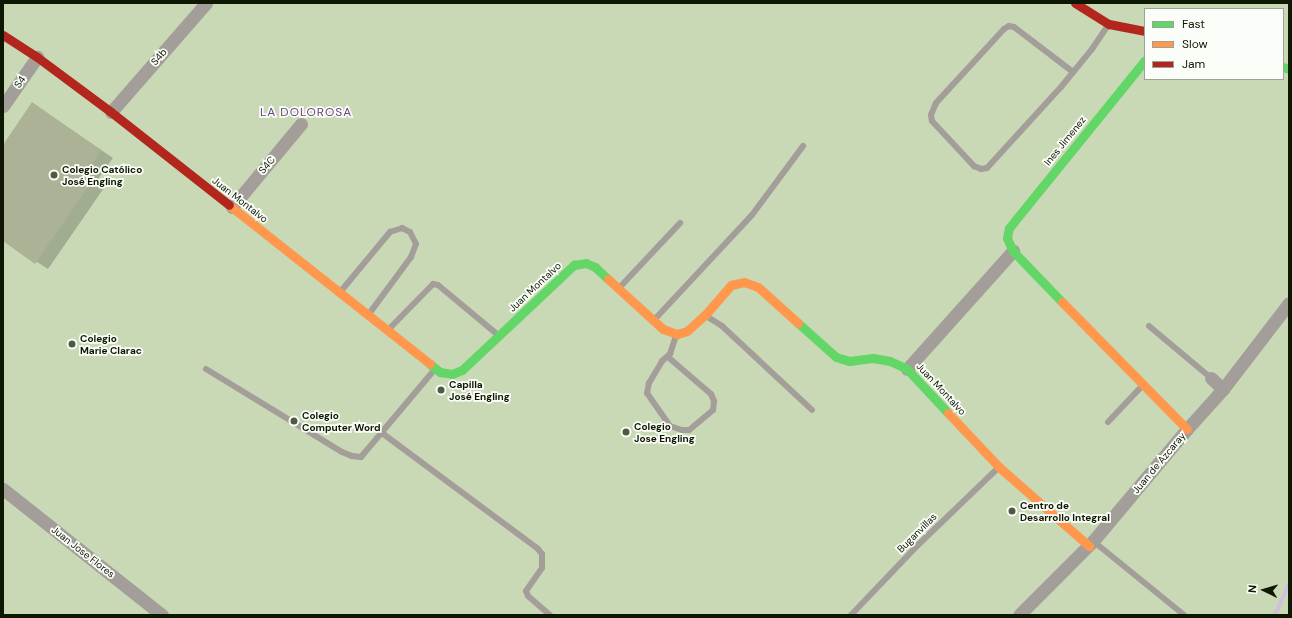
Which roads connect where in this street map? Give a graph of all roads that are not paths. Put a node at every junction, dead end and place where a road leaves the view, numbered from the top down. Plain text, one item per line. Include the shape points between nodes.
1 (206, 3) edge
2 (1075, 3) edge
3 (1109, 24) junction
4 (1144, 31) edge
5 (3, 35) edge
6 (38, 57) junction
7 (1144, 61) edge
8 (1073, 72) junction
9 (3, 106) edge
10 (111, 112) junction
11 (301, 124) dead end
12 (803, 146) dead end
13 (232, 207) junction
14 (680, 223) dead end
15 (1013, 251) junction
16 (619, 288) junction
17 (340, 292) junction
18 (1289, 303) edge
19 (369, 315) junction
20 (705, 315) junction
21 (654, 321) junction
22 (1149, 326) dead end
23 (388, 330) junction
24 (677, 334) junction
25 (499, 336) junction
26 (668, 357) junction
27 (436, 368) junction
28 (206, 369) dead end
29 (907, 369) junction
30 (1211, 378) joint
31 (1144, 384) junction
32 (1223, 389) junction
33 (812, 410) dead end
34 (1108, 422) dead end
35 (1187, 429) junction
36 (382, 433) junction
37 (999, 467) junction
38 (3, 490) edge
39 (1091, 543) junction
40 (155, 613) edge
41 (550, 615) edge
42 (851, 615) edge
43 (1019, 615) edge
44 (1184, 615) edge

1 - 10 street, S4b
2 - 3 street
3 - 4 street
3 - 8 lane
5 - 6 street, Juan Montalvo
6 - 9 street, S4
6 - 10 street, Juan Montalvo
7 - 15 street, Ines Jimenez via 1009,228 1007,238
8 - 8 lane via 988,168 974,166 932,121 931,115 936,103 1009,26 1014,27
10 - 13 street, Juan Montalvo
11 - 13 street, S4C
12 - 21 lane via 752,215
13 - 17 street, Juan Montalvo
14 - 16 lane
15 - 29 street
15 - 31 street
16 - 21 street, Juan Montalvo
16 - 25 street, Juan Montalvo via 595,266 586,263 574,265
17 - 19 street, Juan Montalvo
17 - 19 lane via 390,232 402,228 410,232 416,244 411,257
18 - 32 street, Juan de Azcaray
19 - 23 street, Juan Montalvo
20 - 24 street, Juan Montalvo via 687,331
20 - 29 street, Juan Montalvo via 731,285 744,282 758,287 836,357 849,361 873,358 890,360
20 - 33 lane via 722,326
21 - 24 street, Juan Montalvo via 664,329
22 - 30 lane
23 - 25 lane via 433,284 438,285
23 - 27 street, Juan Montalvo
24 - 26 lane
25 - 27 street, Juan Montalvo via 462,370 452,374 440,372
26 - 26 lane via 662,361 648,383 647,393 670,426 688,430 713,410 714,401 711,394
27 - 36 lane
28 - 36 lane via 352,456 361,457
29 - 37 street, Juan Montalvo
30 - 32 street
31 - 34 lane
31 - 35 street
32 - 35 street, Juan de Azcaray
35 - 39 street, Juan de Azcaray
36 - 41 lane via 538,549 542,554 542,568 526,591 528,596
37 - 39 street, Juan Montalvo
37 - 42 lane, Buganvillas via 918,545
38 - 40 street, Juan Jose Flores
39 - 43 street, Juan de Azcaray
39 - 44 lane

